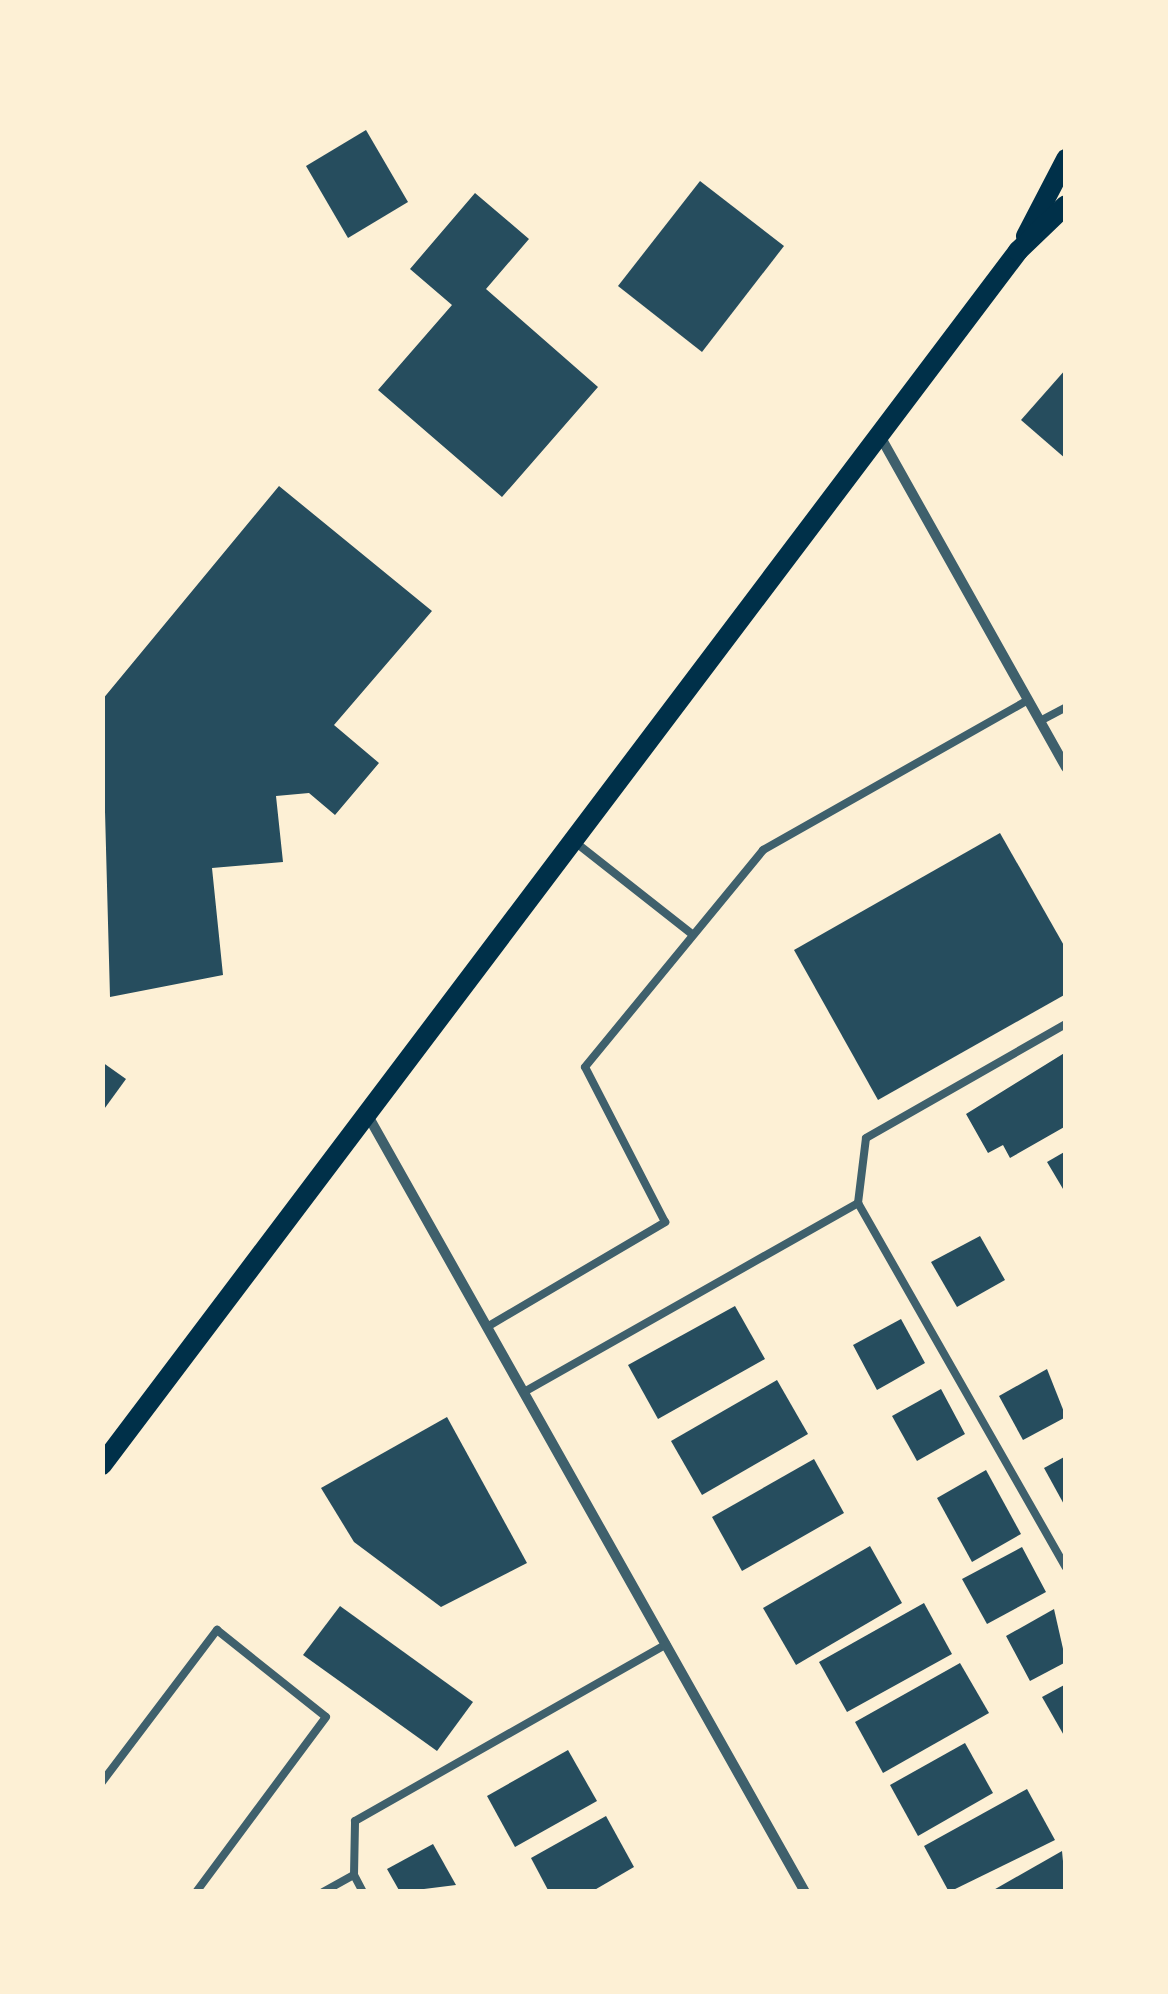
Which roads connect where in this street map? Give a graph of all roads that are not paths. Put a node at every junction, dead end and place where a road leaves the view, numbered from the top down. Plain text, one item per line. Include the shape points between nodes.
1 (1066, 159) edge
2 (1066, 206) edge
3 (1018, 251) junction
4 (879, 435) junction
5 (1028, 700) junction
6 (1066, 707) edge
7 (1040, 721) junction
8 (1066, 767) edge
9 (573, 841) junction
10 (693, 935) junction
11 (1066, 1024) edge
12 (367, 1114) junction
13 (858, 1202) junction
14 (487, 1327) junction
15 (524, 1392) junction
16 (102, 1466) edge
17 (1066, 1567) edge
18 (666, 1644) junction
19 (102, 1782) edge
20 (354, 1874) junction
21 (196, 1892) edge
22 (323, 1892) edge
23 (364, 1892) edge
24 (805, 1892) edge

1 - 3 main road
2 - 3 main road
3 - 4 main road
4 - 5 street
4 - 9 main road
5 - 7 street
5 - 10 lane via 763,850
6 - 7 lane
7 - 8 street
9 - 10 lane
9 - 12 main road
10 - 14 lane via 585,1067 665,1222
11 - 13 lane via 866,1138
12 - 14 street
12 - 16 main road
13 - 15 lane
13 - 17 lane
14 - 15 street
15 - 18 street
18 - 20 lane via 355,1821
18 - 24 street
19 - 21 lane via 217,1630 326,1718
20 - 22 lane
20 - 23 lane

